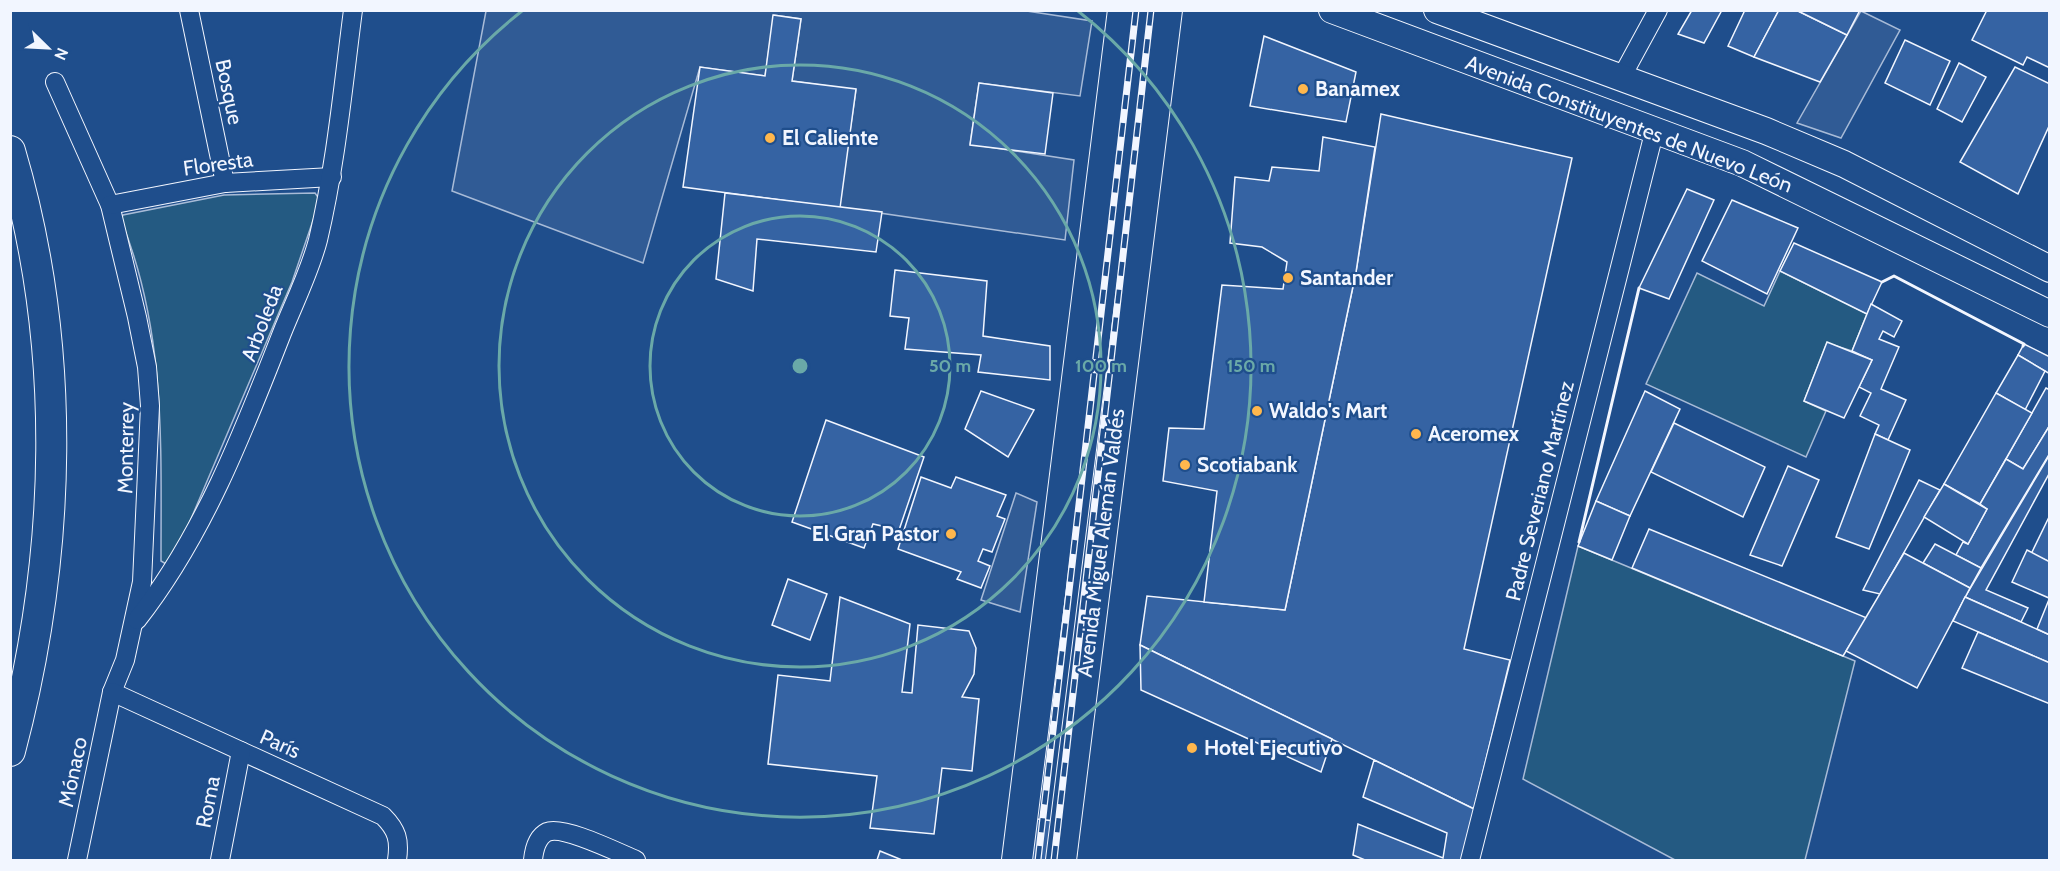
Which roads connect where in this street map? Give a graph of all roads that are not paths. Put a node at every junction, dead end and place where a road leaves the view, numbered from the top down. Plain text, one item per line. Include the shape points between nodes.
1 (189, 10) edge
2 (353, 10) edge
3 (1167, 10) edge
4 (1332, 10) edge
5 (1437, 10) edge
6 (1658, 10) edge
7 (1122, 11) edge
8 (1621, 78) junction
9 (55, 82) dead end
10 (1654, 133) junction
11 (10, 151) edge
12 (332, 177) junction
13 (225, 183) junction
14 (110, 205) junction
15 (2049, 269) edge
16 (2049, 314) edge
17 (134, 623) junction
18 (112, 692) junction
19 (10, 751) edge
20 (241, 752) junction
21 (77, 861) edge
22 (220, 861) edge
23 (397, 861) edge
24 (533, 861) edge
25 (636, 861) edge
26 (1017, 861) edge
27 (1061, 861) edge
28 (1470, 861) edge

1 - 13 street, Bosque
2 - 12 street, Arboleda
3 - 27 highway, Avenida Miguel Alemán Valdés
4 - 10 main road, Avenida Constituyentes de Nuevo León
5 - 8 main road, Avenida Constituyentes de Nuevo León
6 - 8 street
7 - 26 highway
8 - 15 main road, Avenida Constituyentes de Nuevo León via 1844,164
9 - 14 street, Monterrey
10 - 16 main road, Avenida Constituyentes de Nuevo León via 1742,163 1786,183
10 - 28 street, Padre Severiano Martínez
11 - 19 highway via 28,221 45,325 52,451 44,589 26,694
12 - 13 street, Floresta
12 - 17 street, Arboleda via 317,243 266,375 199,525 166,583
13 - 14 street, Floresta
14 - 17 street, Monterrey via 139,327 150,406 143,570
17 - 18 street, Monterrey
18 - 20 street, París
18 - 21 street, Mónaco
20 - 22 street, Roma
20 - 23 street, París via 383,816 395,828 399,843
24 - 25 street via 540,838 548,832 563,831

